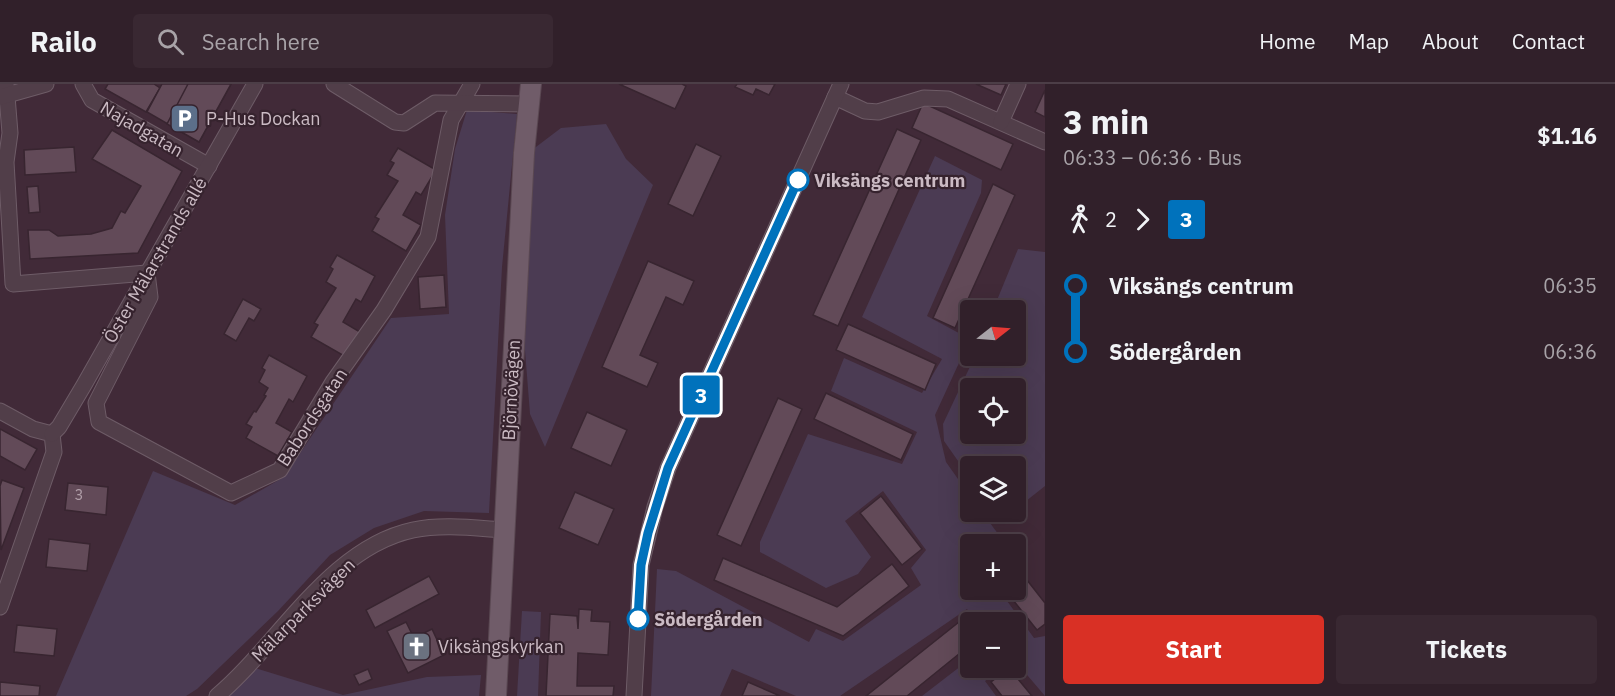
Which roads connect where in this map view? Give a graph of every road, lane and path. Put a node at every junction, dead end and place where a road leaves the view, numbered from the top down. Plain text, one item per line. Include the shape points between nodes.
1 (46, 84) edge
2 (84, 84) edge
3 (255, 84) edge
4 (334, 84) edge
5 (472, 84) edge
6 (531, 84) edge
7 (1018, 84) edge
8 (838, 91) edge
9 (4, 92) edge
10 (462, 102) junction
11 (528, 104) junction
12 (1001, 122) junction
13 (1045, 142) edge
14 (4, 146) edge
15 (209, 166) junction
16 (147, 273) junction
17 (0, 411) edge
18 (52, 434) junction
19 (504, 530) junction
20 (0, 607) edge
21 (217, 696) edge
22 (496, 696) edge
23 (634, 696) edge

1 - 9 street
2 - 15 street, Najadgatan via 92,100
3 - 15 street, Öster Mälarstrands allé
4 - 10 street via 394,122 404,123 435,103
5 - 10 street
6 - 11 main road, Björnövägen
7 - 12 street
8 - 12 street via 865,111 878,112 924,98 942,98
8 - 23 street via 668,468 641,565
9 - 14 street via 10,133
10 - 11 street
10 - 16 street, Babordsgatan via 451,120 428,237 280,470 231,493 99,422 96,403 150,297
11 - 19 main road, Björnövägen
12 - 13 street
14 - 16 street via 13,284
15 - 16 street, Öster Mälarstrands allé
16 - 18 street, Öster Mälarstrands allé
17 - 18 street via 33,429
18 - 20 street via 54,452
19 - 21 street, Mälarparksvägen via 414,530 364,550 336,572
19 - 22 main road, Björnövägen

